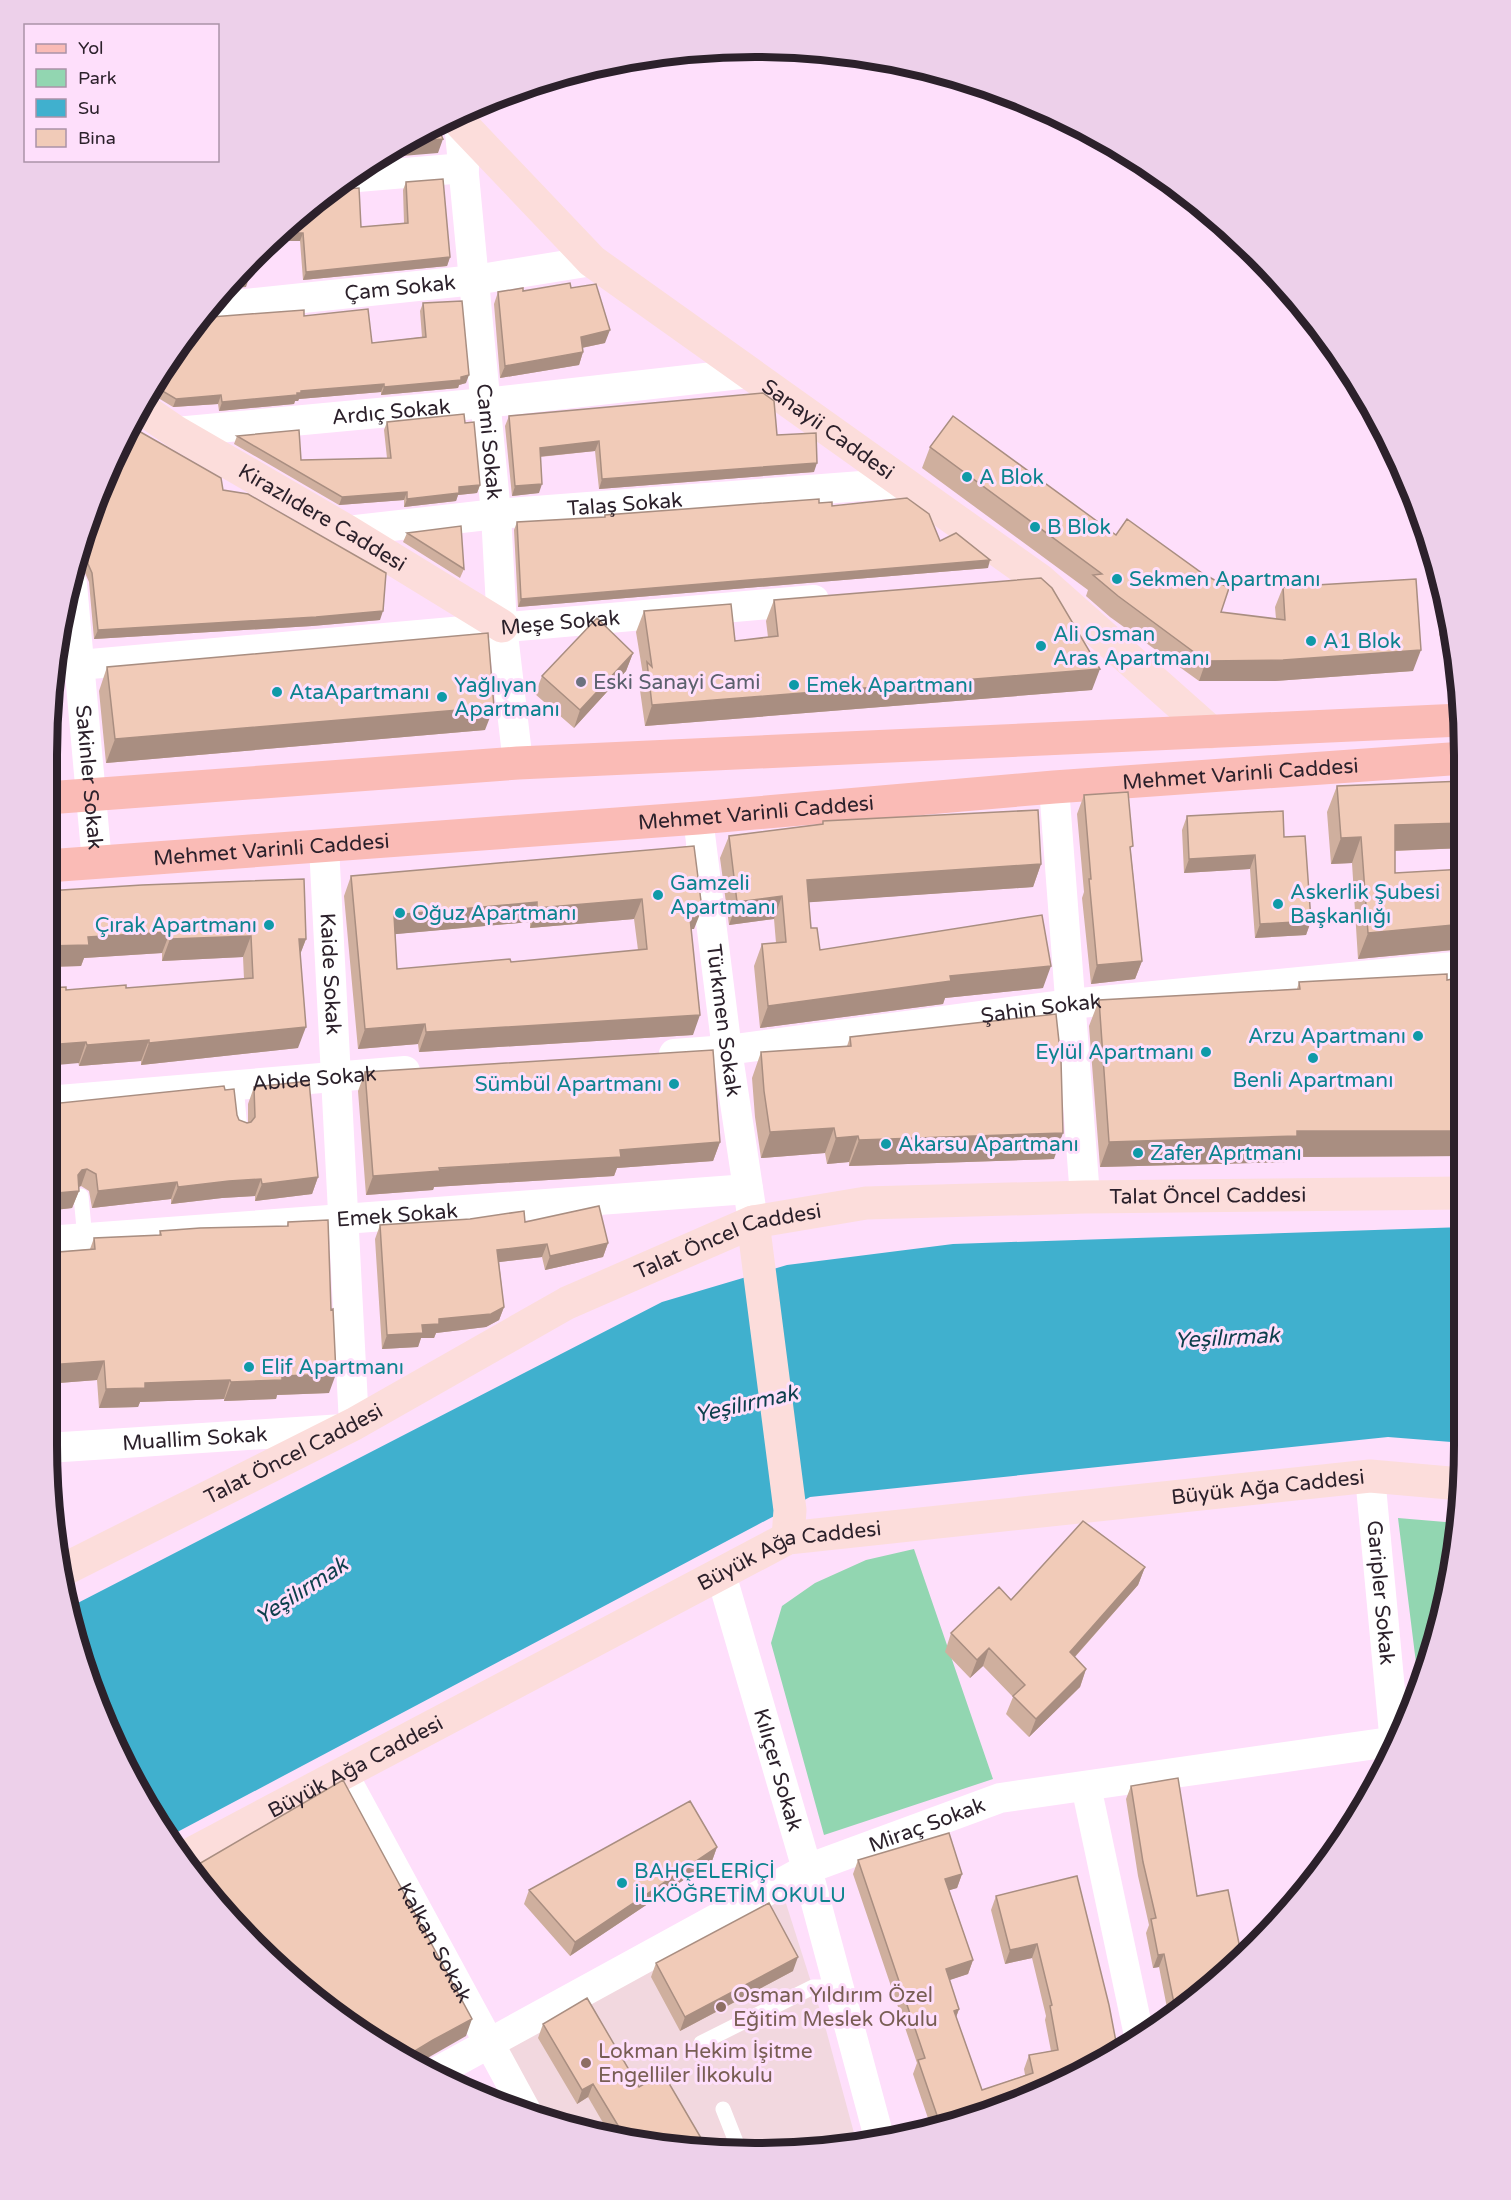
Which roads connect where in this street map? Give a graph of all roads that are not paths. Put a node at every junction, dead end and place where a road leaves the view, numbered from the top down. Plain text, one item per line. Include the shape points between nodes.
1 (461, 123) edge
2 (458, 124) edge
3 (464, 168) junction
4 (365, 176) edge
5 (592, 261) junction
6 (475, 280) junction
7 (220, 307) edge
8 (749, 373) junction
9 (485, 403) junction
10 (148, 412) edge
11 (176, 432) junction
12 (902, 483) junction
13 (495, 514) junction
14 (347, 531) junction
15 (1041, 581) junction
16 (994, 585) edge
17 (843, 598) edge
18 (74, 604) edge
19 (502, 626) junction
20 (79, 665) junction
21 (1453, 720) edge
22 (1211, 732) junction
23 (1454, 759) edge
24 (518, 763) junction
25 (1054, 787) junction
26 (91, 795) junction
27 (57, 797) edge
28 (698, 819) junction
29 (324, 846) junction
30 (97, 863) junction
31 (57, 865) edge
32 (1454, 967) edge
33 (1070, 1004) junction
34 (727, 1050) junction
35 (649, 1055) edge
36 (433, 1069) edge
37 (335, 1076) junction
38 (236, 1084) junction
39 (57, 1100) edge
40 (240, 1131) edge
41 (748, 1189) junction
42 (1454, 1193) edge
43 (81, 1196) edge
44 (1085, 1197) junction
45 (343, 1220) junction
46 (753, 1222) junction
47 (85, 1239) junction
48 (57, 1240) edge
49 (348, 1426) junction
50 (57, 1447) edge
51 (1370, 1476) junction
52 (1453, 1483) edge
53 (789, 1524) junction
54 (68, 1567) edge
55 (721, 1574) junction
56 (1394, 1726) edge
57 (1386, 1743) edge
58 (343, 1774) junction
59 (1086, 1786) junction
60 (190, 1854) edge
61 (807, 1869) junction
62 (839, 1987) junction
63 (1138, 2029) edge
64 (490, 2043) junction
65 (701, 2043) dead end
66 (443, 2069) edge
67 (521, 2102) edge
68 (723, 2109) dead end
69 (878, 2132) edge
70 (736, 2143) edge

1 - 5 street, Sanayii Caddesi
2 - 3 street, Cami Sokak
3 - 4 street
3 - 6 street, Cami Sokak
5 - 6 street, Çam Sokak
5 - 8 street, Sanayii Caddesi
6 - 7 street, Çam Sokak
6 - 9 street, Cami Sokak
8 - 9 street, Ardıç Sokak
8 - 12 street, Sanayii Caddesi
9 - 11 street, Ardıç Sokak
9 - 13 street, Cami Sokak
10 - 11 street, Kirazlıdere Caddesi
11 - 14 street, Kirazlıdere Caddesi
12 - 13 street, Talaş Sokak
12 - 15 street, Sanayii Caddesi
13 - 14 street, Talaş Sokak
13 - 19 street, Cami Sokak
14 - 19 street, Kirazlıdere Caddesi
15 - 16 street
15 - 22 street, Sanayii Caddesi
17 - 19 street, Meşe Sokak
18 - 20 street, Sakinler Sokak
19 - 20 street, Meşe Sokak
19 - 24 street, Cami Sokak
20 - 26 street, Sakinler Sokak
21 - 22 main road, Mehmet Varinli Caddesi
22 - 24 main road, Mehmet Varinli Caddesi
23 - 25 main road, Mehmet Varinli Caddesi
24 - 26 main road, Mehmet Varinli Caddesi
25 - 28 main road, Mehmet Varinli Caddesi
25 - 33 street
26 - 27 main road, Mehmet Varinli Caddesi
26 - 30 street, Sakinler Sokak
28 - 29 main road, Mehmet Varinli Caddesi
28 - 34 street, Türkmen Sokak
29 - 30 main road, Mehmet Varinli Caddesi
29 - 37 street, Kaide Sokak
30 - 31 main road, Mehmet Varinli Caddesi
32 - 33 street, Şahin Sokak
33 - 34 street, Şahin Sokak
33 - 44 street
34 - 35 street
34 - 41 street, Türkmen Sokak
36 - 37 street, Abide Sokak
37 - 38 street, Abide Sokak
37 - 45 street, Kaide Sokak
38 - 39 street, Abide Sokak
38 - 40 lane
41 - 45 street, Emek Sokak
41 - 46 street, Türkmen Sokak
42 - 44 street, Talat Öncel Caddesi
43 - 47 lane
44 - 46 street, Talat Öncel Caddesi via 866,1203
45 - 47 street, Emek Sokak
45 - 49 street, Kaide Sokak
46 - 49 street, Talat Öncel Caddesi via 567,1303
46 - 53 street
47 - 48 street, Emek Sokak
49 - 50 street, Muallim Sokak
49 - 54 street, Talat Öncel Caddesi
51 - 52 street, Büyük Ağa Caddesi
51 - 53 street, Büyük Ağa Caddesi
51 - 56 street, Garipler Sokak
53 - 55 street, Büyük Ağa Caddesi
55 - 58 street, Büyük Ağa Caddesi
55 - 61 street, Kılıçer Sokak
57 - 59 street, Miraç Sokak
58 - 60 street, Büyük Ağa Caddesi
58 - 64 street, Kalkan Sokak
59 - 61 street, Miraç Sokak via 1000,1798
59 - 63 street
61 - 62 street, Kılıçer Sokak
61 - 64 street, Miraç Sokak
62 - 65 lane via 813,1987
62 - 69 street, Kılıçer Sokak
64 - 66 street, Miraç Sokak
64 - 67 street, Kalkan Sokak
68 - 70 lane

